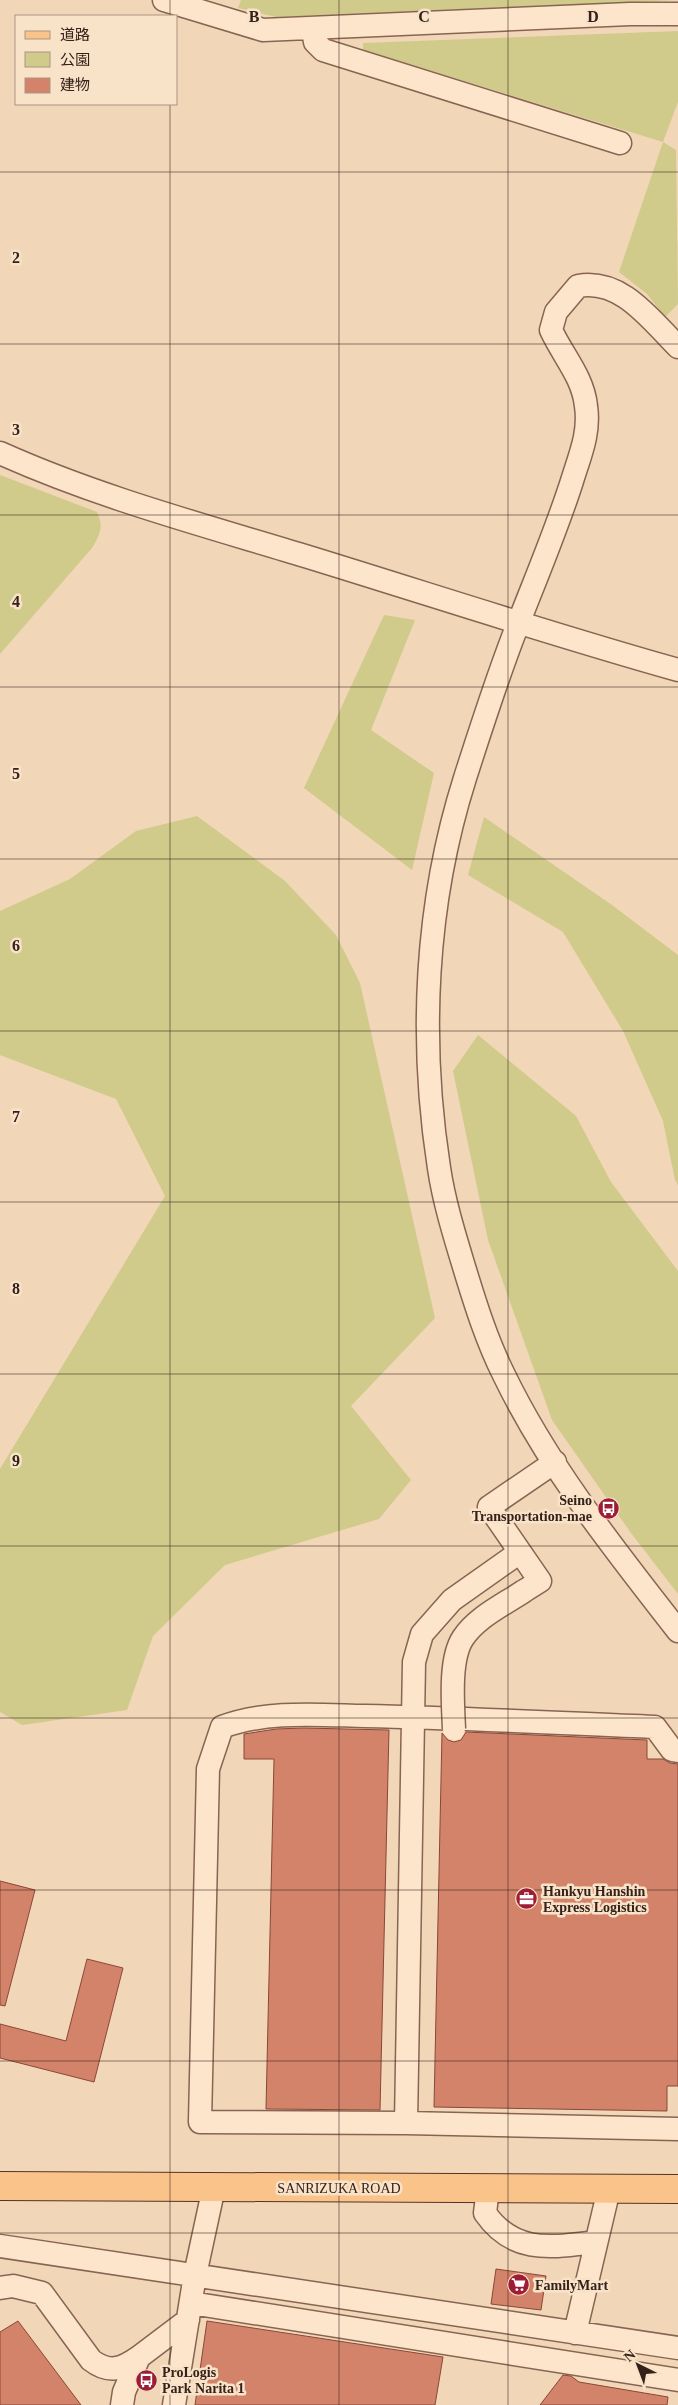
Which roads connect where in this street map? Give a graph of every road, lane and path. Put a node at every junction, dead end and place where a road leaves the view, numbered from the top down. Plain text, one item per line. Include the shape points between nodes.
1 (164, 0) edge
2 (678, 14) edge
3 (313, 29) junction
4 (620, 144) dead end
5 (678, 347) edge
6 (0, 453) edge
7 (518, 622) junction
8 (678, 670) edge
9 (555, 1462) junction
10 (520, 1552) junction
11 (678, 1631) edge
12 (412, 1717) junction
13 (454, 1729) dead end
14 (678, 1751) edge
15 (406, 2123) junction
16 (678, 2129) edge
17 (0, 2186) edge
18 (214, 2187) junction
19 (488, 2188) junction
20 (609, 2189) junction
21 (678, 2189) edge
22 (596, 2242) junction
23 (0, 2246) edge
24 (195, 2275) junction
25 (0, 2288) edge
26 (189, 2311) junction
27 (575, 2333) junction
28 (678, 2348) edge
29 (138, 2357) junction
30 (678, 2380) edge
31 (122, 2405) edge
32 (174, 2405) edge

1 - 3 street via 263,30
2 - 3 street
3 - 4 street via 315,42 322,50
5 - 7 street via 627,297 613,288 599,284 578,286 556,312 551,330 583,389 588,432 556,531
6 - 7 street via 137,504
7 - 8 street
7 - 9 street via 464,782 446,856 432,934 427,1056 439,1170 483,1328 504,1377
9 - 10 street via 489,1507
9 - 11 street via 603,1533
10 - 12 street via 452,1600 422,1634 414,1662
10 - 13 street, bridge via 540,1580 480,1621 462,1639 452,1675
12 - 14 street via 655,1727 672,1750
12 - 15 street
12 - 15 street via 297,1715 241,1720 222,1727 208,1769 200,2122
15 - 16 street
17 - 18 main road, SANRIZUKA ROAD
18 - 19 main road, SANRIZUKA ROAD
18 - 24 street
19 - 20 main road, SANRIZUKA ROAD
19 - 22 street via 485,2212 496,2228 509,2238 548,2248
20 - 21 main road, SANRIZUKA ROAD
20 - 22 street
22 - 27 street
23 - 24 street
24 - 26 street
24 - 27 street
25 - 29 street via 13,2286 42,2293 98,2366 110,2369 125,2367
26 - 29 street
26 - 30 street
26 - 32 street
27 - 28 street
29 - 31 street

